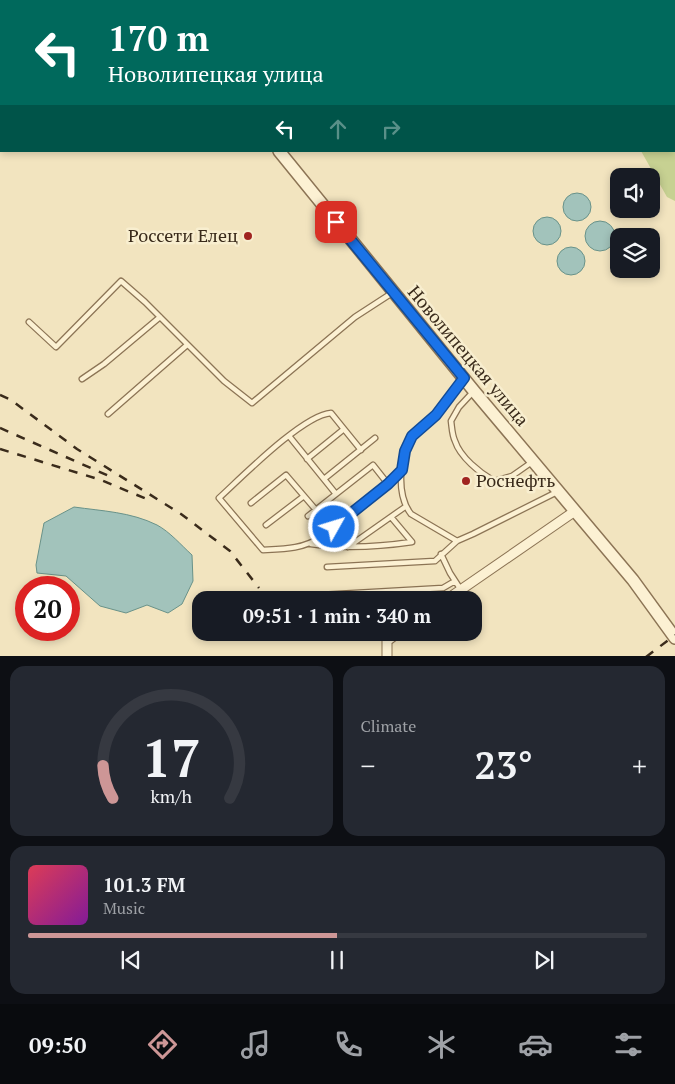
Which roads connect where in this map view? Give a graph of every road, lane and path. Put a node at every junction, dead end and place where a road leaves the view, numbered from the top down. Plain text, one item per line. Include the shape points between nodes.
1 (280, 152) edge
2 (393, 292) junction
3 (160, 318) junction
4 (29, 322) dead end
5 (187, 346) junction
6 (464, 378) junction
7 (82, 379) dead end
8 (474, 391) junction
9 (108, 414) dead end
10 (344, 429) junction
11 (289, 436) junction
12 (375, 438) dead end
13 (361, 450) junction
14 (307, 459) junction
15 (533, 462) junction
16 (402, 470) junction
17 (324, 480) junction
18 (388, 484) junction
19 (558, 491) junction
20 (336, 494) junction
21 (304, 496) junction
22 (251, 503) dead end
23 (405, 507) junction
24 (316, 510) junction
25 (575, 511) junction
26 (308, 516) dead end
27 (391, 517) junction
28 (266, 526) dead end
29 (457, 540) junction
30 (311, 544) junction
31 (347, 547) junction
32 (441, 554) junction
33 (327, 567) dead end
34 (455, 581) junction
35 (461, 590) joint
36 (382, 591) edge
37 (675, 638) edge
38 (387, 641) edge
39 (387, 656) edge

1 - 2 street, Новолипецкая улица
2 - 5 lane via 355,317 252,402
2 - 6 street, Новолипецкая улица
3 - 4 lane via 121,281 56,347
3 - 5 lane
3 - 7 lane
5 - 9 lane
6 - 8 street, Новолипецкая улица
6 - 16 lane via 436,415 412,436
8 - 15 street, Новолипецкая улица
8 - 15 lane via 450,421 455,443 470,463 494,481 512,476
10 - 11 lane via 331,413 322,414
10 - 13 lane
10 - 14 lane
11 - 14 lane
11 - 30 lane via 219,498 263,550
12 - 13 lane
13 - 17 lane
14 - 17 lane
15 - 19 street, Новолипецкая улица
16 - 18 lane
16 - 23 lane
17 - 20 lane
18 - 20 lane via 373,465
18 - 30 lane
19 - 25 street, Новолипецкая улица
19 - 29 lane
20 - 24 lane
21 - 22 lane via 286,475
21 - 24 lane
21 - 28 lane
23 - 27 lane
23 - 29 lane via 410,514
24 - 26 lane
25 - 35 street
25 - 37 street, Новолипецкая улица via 633,580
27 - 31 lane
27 - 31 lane via 412,542
29 - 32 lane
30 - 31 lane
32 - 33 lane via 435,561
32 - 34 lane
34 - 35 lane
34 - 36 lane via 443,588
38 - 39 street

